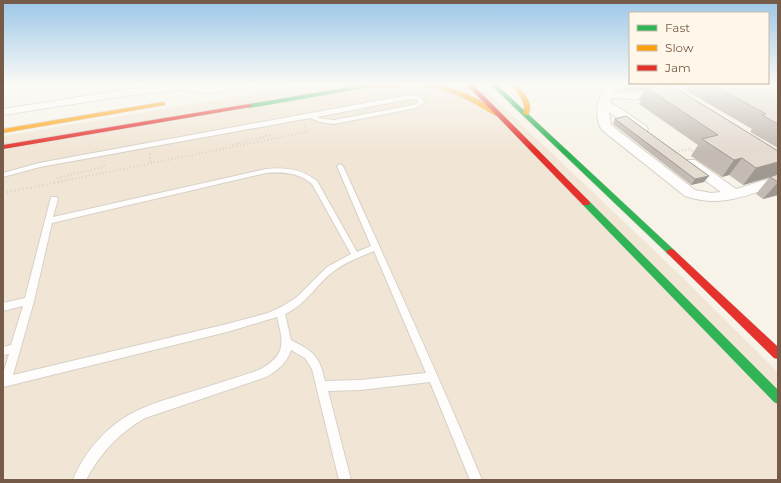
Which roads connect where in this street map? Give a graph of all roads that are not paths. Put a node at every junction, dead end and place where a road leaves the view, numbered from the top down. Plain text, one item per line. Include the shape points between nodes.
1 (36, 107) edge
2 (147, 107) edge
3 (234, 107) edge
4 (357, 107) edge
5 (413, 107) edge
6 (485, 107) edge
7 (490, 107) edge
8 (518, 107) edge
9 (527, 107) edge
10 (604, 107) edge
11 (614, 107) edge
12 (3, 112) edge
13 (526, 114) junction
14 (498, 115) junction
15 (311, 116) junction
16 (3, 131) edge
17 (651, 135) edge
18 (23, 143) junction
19 (3, 147) edge
20 (3, 151) edge
21 (680, 156) edge
22 (340, 166) dead end
23 (25, 167) junction
24 (3, 170) edge
25 (3, 175) edge
26 (778, 180) edge
27 (733, 194) junction
28 (54, 199) dead end
29 (49, 221) junction
30 (376, 247) junction
31 (356, 255) junction
32 (29, 302) junction
33 (3, 307) edge
34 (280, 312) junction
35 (288, 343) junction
36 (14, 349) junction
37 (3, 351) edge
38 (778, 354) edge
39 (433, 377) junction
40 (4, 382) edge
41 (322, 386) junction
42 (778, 398) edge
43 (79, 480) edge
44 (345, 480) edge
45 (476, 480) edge

1 - 12 street
2 - 16 main road
3 - 18 main road
4 - 15 lane
5 - 15 lane via 334,122 322,121
6 - 14 main road
7 - 14 main road
8 - 13 main road
9 - 13 main road
10 - 27 street via 602,118 606,127 684,190 704,198
11 - 17 street
13 - 38 main road
14 - 42 main road
15 - 23 lane
18 - 19 main road
18 - 20 lane
21 - 27 street
22 - 30 lane
23 - 24 lane
23 - 25 lane
26 - 27 street
28 - 29 lane
29 - 31 lane via 266,171 284,170 299,173 315,183
29 - 32 lane
30 - 31 lane
30 - 39 lane
31 - 34 lane via 330,269 300,300
32 - 33 lane
32 - 36 lane
34 - 35 lane
34 - 40 lane via 227,328
35 - 41 lane via 314,361
35 - 43 lane via 283,358 270,370 143,413 130,420 102,444
36 - 37 lane
36 - 40 lane
39 - 41 lane
39 - 45 lane
41 - 44 lane

